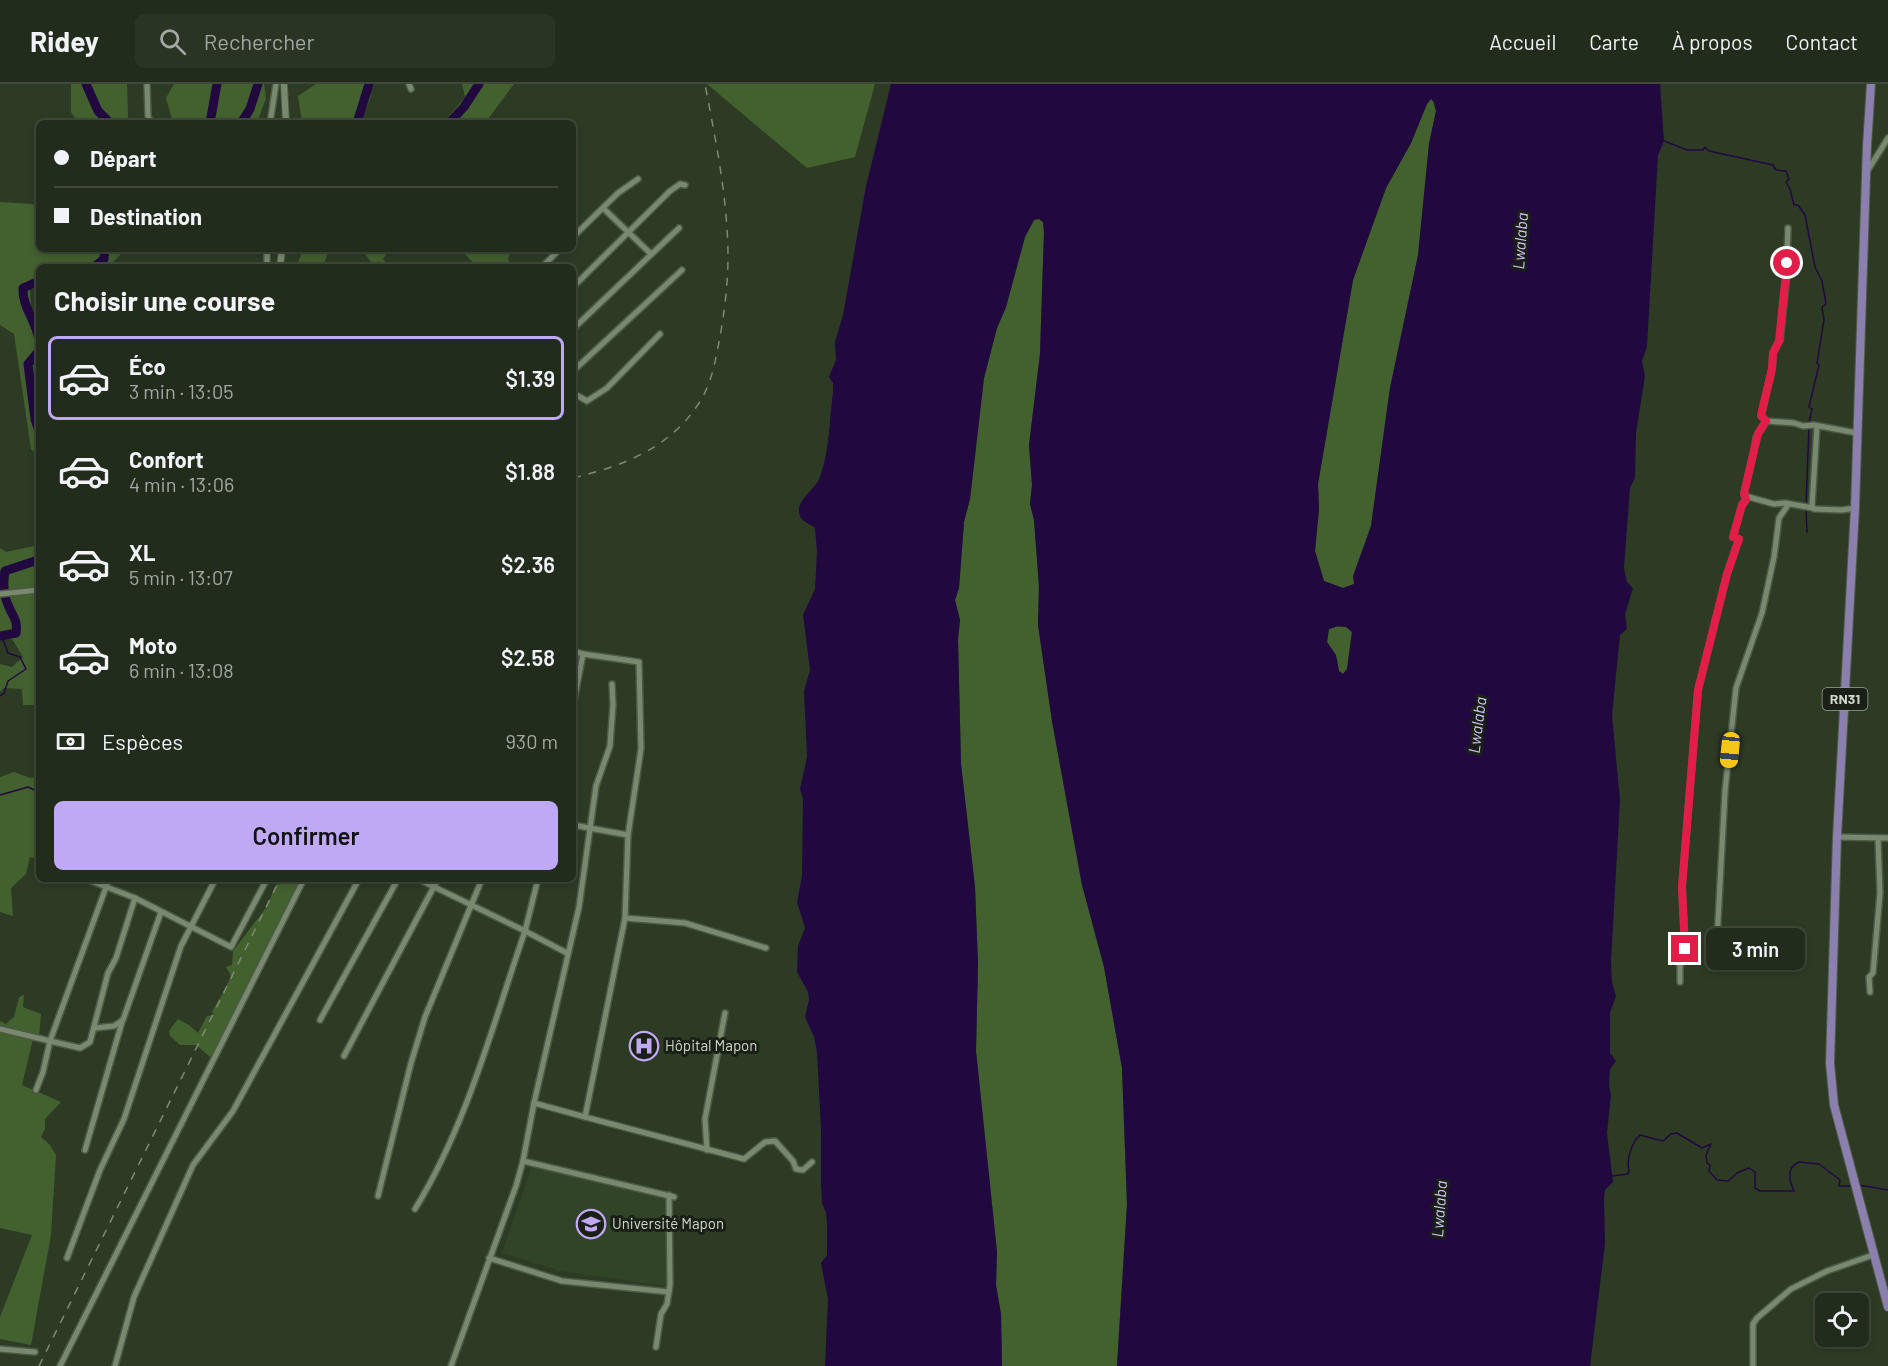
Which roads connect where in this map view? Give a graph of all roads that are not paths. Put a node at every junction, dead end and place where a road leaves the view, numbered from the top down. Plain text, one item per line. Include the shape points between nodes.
1 (276, 84) edge
2 (284, 84) edge
3 (1871, 84) edge
4 (147, 85) edge
5 (151, 120) edge
6 (270, 120) edge
7 (286, 120) edge
8 (1888, 138) edge
9 (1867, 171) junction
10 (638, 179) dead end
11 (685, 185) dead end
12 (603, 208) junction
13 (679, 228) dead end
14 (1788, 228) dead end
15 (628, 232) junction
16 (576, 234) edge
17 (557, 252) edge
18 (651, 255) junction
19 (545, 264) edge
20 (682, 270) dead end
21 (576, 284) edge
22 (576, 326) edge
23 (660, 334) dead end
24 (576, 368) edge
25 (576, 395) edge
26 (1766, 421) junction
27 (1817, 426) junction
28 (1857, 434) junction
29 (1745, 496) junction
30 (1788, 505) junction
31 (1855, 508) junction
32 (1814, 509) junction
33 (36, 590) edge
34 (0, 594) edge
35 (576, 652) edge
36 (584, 654) junction
37 (612, 684) dead end
38 (576, 692) edge
39 (576, 826) edge
40 (590, 828) junction
41 (628, 835) junction
42 (1837, 837) junction
43 (1878, 838) junction
44 (1888, 838) edge
45 (94, 882) edge
46 (107, 882) edge
47 (214, 882) edge
48 (265, 882) edge
49 (302, 882) edge
50 (357, 882) edge
51 (396, 882) edge
52 (425, 882) edge
53 (436, 882) edge
54 (481, 882) edge
55 (537, 882) edge
56 (105, 886) junction
57 (434, 886) junction
58 (135, 898) junction
59 (471, 904) junction
60 (161, 912) junction
61 (625, 918) junction
62 (190, 927) junction
63 (525, 931) junction
64 (766, 948) dead end
65 (567, 953) junction
66 (1716, 958) dead end
67 (1680, 982) dead end
68 (1870, 992) dead end
69 (725, 1013) dead end
70 (123, 1020) junction
71 (320, 1020) dead end
72 (95, 1028) junction
73 (0, 1029) edge
74 (50, 1041) junction
75 (344, 1056) dead end
76 (36, 1090) dead end
77 (534, 1103) junction
78 (585, 1118) junction
79 (85, 1150) dead end
80 (706, 1150) junction
81 (523, 1161) junction
82 (812, 1162) dead end
83 (378, 1196) dead end
84 (415, 1209) dead end
85 (1874, 1256) junction
86 (68, 1258) dead end
87 (489, 1258) junction
88 (669, 1292) junction
89 (1888, 1307) edge
90 (656, 1347) dead end
91 (0, 1349) edge
92 (34, 1352) dead end
93 (60, 1366) edge
94 (115, 1366) edge
95 (451, 1366) edge
96 (1753, 1366) edge

1 - 6 street
2 - 7 street
3 - 9 main road, RN31
4 - 5 street
8 - 9 street
9 - 28 main road, RN31
10 - 12 street
11 - 15 street via 670,191
12 - 15 street
12 - 16 street
13 - 18 street
14 - 26 street via 1779,341 1761,415
15 - 18 street
15 - 21 street
17 - 19 street
18 - 22 street
20 - 24 street
23 - 25 street via 607,388 587,401
26 - 27 street
26 - 29 street via 1756,438
27 - 28 street
27 - 32 street
28 - 31 main road, RN31
29 - 30 street
29 - 67 street via 1733,537 1739,539 1698,690 1682,887 1685,947
30 - 32 street
30 - 66 street via 1779,518 1762,613 1736,690 1725,791
31 - 32 street
31 - 42 main road, RN31
33 - 34 street
35 - 36 street
36 - 38 street
36 - 41 street via 639,663 641,749
37 - 40 street via 610,746 596,786
39 - 40 street
40 - 41 street
40 - 65 street via 579,907
41 - 61 street
42 - 43 street
42 - 85 main road, RN31 via 1831,1086
43 - 44 street
43 - 68 street via 1879,913
45 - 56 street
46 - 56 street
47 - 62 street
48 - 62 street via 231,947
49 - 93 street
50 - 94 street via 233,1111 194,1165 134,1297
51 - 71 street
52 - 57 street
53 - 57 street
54 - 59 street
55 - 63 street
56 - 58 street
56 - 74 street
57 - 59 street
57 - 75 street
58 - 60 street
58 - 72 street via 108,973
59 - 63 street
59 - 83 street via 422,1026
60 - 62 street
60 - 70 street
61 - 64 street via 685,923
61 - 78 street
62 - 86 street via 125,1117 100,1170
63 - 65 street
63 - 84 street via 462,1117
65 - 77 street
69 - 80 street via 705,1119
70 - 72 street via 114,1026
70 - 79 street
72 - 74 street via 90,1042 82,1048
73 - 74 street
74 - 76 street
77 - 78 street
77 - 81 street
78 - 80 street
80 - 82 street via 744,1159 765,1142 775,1141 796,1169 803,1170
81 - 87 street
81 - 88 street via 672,1196
85 - 89 main road, RN31
85 - 96 street via 1827,1271 1791,1289 1757,1318 1753,1324
87 - 88 street via 561,1281
87 - 95 street
88 - 90 street
91 - 92 street

